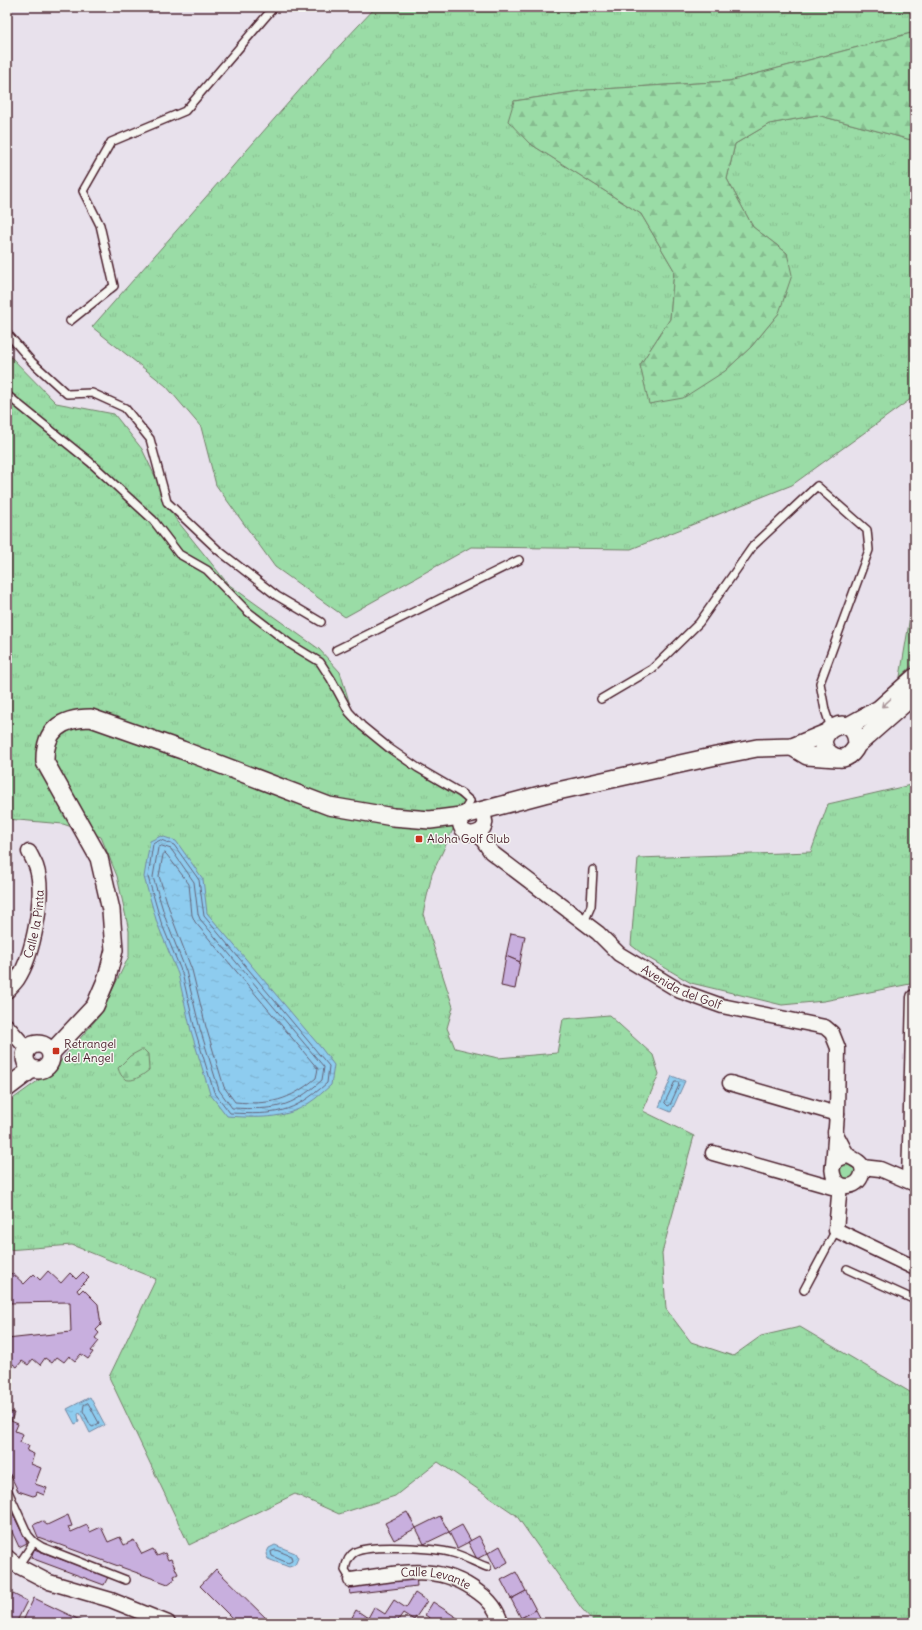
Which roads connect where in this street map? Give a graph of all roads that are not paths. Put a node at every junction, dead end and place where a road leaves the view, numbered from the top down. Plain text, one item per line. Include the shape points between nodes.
1 (274, 7) edge
2 (70, 321) dead end
3 (7, 334) edge
4 (7, 395) edge
5 (520, 560) dead end
6 (321, 622) dead end
7 (336, 650) dead end
8 (915, 677) edge
9 (915, 694) edge
10 (601, 699) dead end
11 (835, 729) junction
12 (857, 745) junction
13 (792, 747) junction
14 (837, 758) junction
15 (479, 810) junction
16 (461, 816) junction
17 (478, 833) junction
18 (29, 852) dead end
19 (593, 870) dead end
20 (584, 922) junction
21 (7, 991) edge
22 (914, 997) dead end
23 (7, 1026) edge
24 (27, 1049) junction
25 (51, 1053) junction
26 (32, 1069) junction
27 (730, 1083) dead end
28 (7, 1088) edge
29 (837, 1114) junction
30 (835, 1132) junction
31 (713, 1153) dead end
32 (849, 1156) junction
33 (833, 1165) junction
34 (862, 1167) junction
35 (912, 1183) edge
36 (839, 1187) junction
37 (836, 1230) junction
38 (915, 1268) edge
39 (847, 1269) dead end
40 (804, 1290) dead end
41 (915, 1300) edge
42 (7, 1489) edge
43 (34, 1542) junction
44 (12, 1561) edge
45 (487, 1568) dead end
46 (126, 1580) dead end
47 (351, 1580) joint
48 (168, 1623) edge
49 (501, 1623) edge

1 - 2 lane via 185,111 111,142 82,191 100,225 114,286
3 - 6 lane via 32,362 67,394 92,394 125,408 150,439 167,502 218,550 277,596
4 - 16 lane via 90,462 153,520 179,554 206,570 247,611 290,644 320,662 349,712 362,726 418,768 468,798 470,801
5 - 7 lane
8 -> 11 street via 879,709
9 - 12 street
10 - 11 lane via 652,669 699,623 753,546 817,486 867,530 869,550 820,683 825,710
11 - 12 street via 854,731
11 - 13 street
11 - 14 street via 824,740 829,754
12 - 14 street via 853,753 846,758
13 - 14 street via 807,756
13 - 15 street via 757,748 716,756
15 - 16 street
15 - 17 street via 486,822
16 - 17 street via 463,830
16 - 25 street via 430,820 393,817 329,806 91,718 75,718 62,723 52,733 45,752 45,762 100,858 111,910 114,950 108,978 95,1006
17 - 20 street, Avenida del Golf via 491,852
18 - 21 street, Calle la Pinta via 37,867 40,892 37,918 28,954 17,980
19 - 20 lane via 591,906
20 - 29 street, Avenida del Golf via 619,954 680,991 722,1006 825,1027 832,1033 838,1048
22 - 35 street
23 - 24 street
24 - 25 street via 38,1044 48,1048
24 - 26 street via 25,1060
25 - 26 street via 51,1060 44,1069
26 - 28 street
27 - 29 street
29 - 30 street, Avenida del Golf
30 - 32 street
30 - 33 street, Avenida del Golf
31 - 36 street
32 - 33 street via 840,1158
32 - 34 street via 857,1160
33 - 36 street, Avenida del Golf via 833,1176
34 - 35 street via 880,1169
34 - 36 street via 862,1176 857,1183
36 - 37 street, Avenida del Golf
37 - 38 street
37 - 40 lane
39 - 41 lane
42 - 43 lane via 28,1535
43 - 44 lane
43 - 46 lane
44 - 48 street via 49,1582 111,1600
45 - 47 lane via 454,1553 422,1548 374,1548 354,1552 347,1560 345,1570
47 - 49 street, Calle Levante via 420,1571 443,1574 466,1582 484,1596 498,1612

